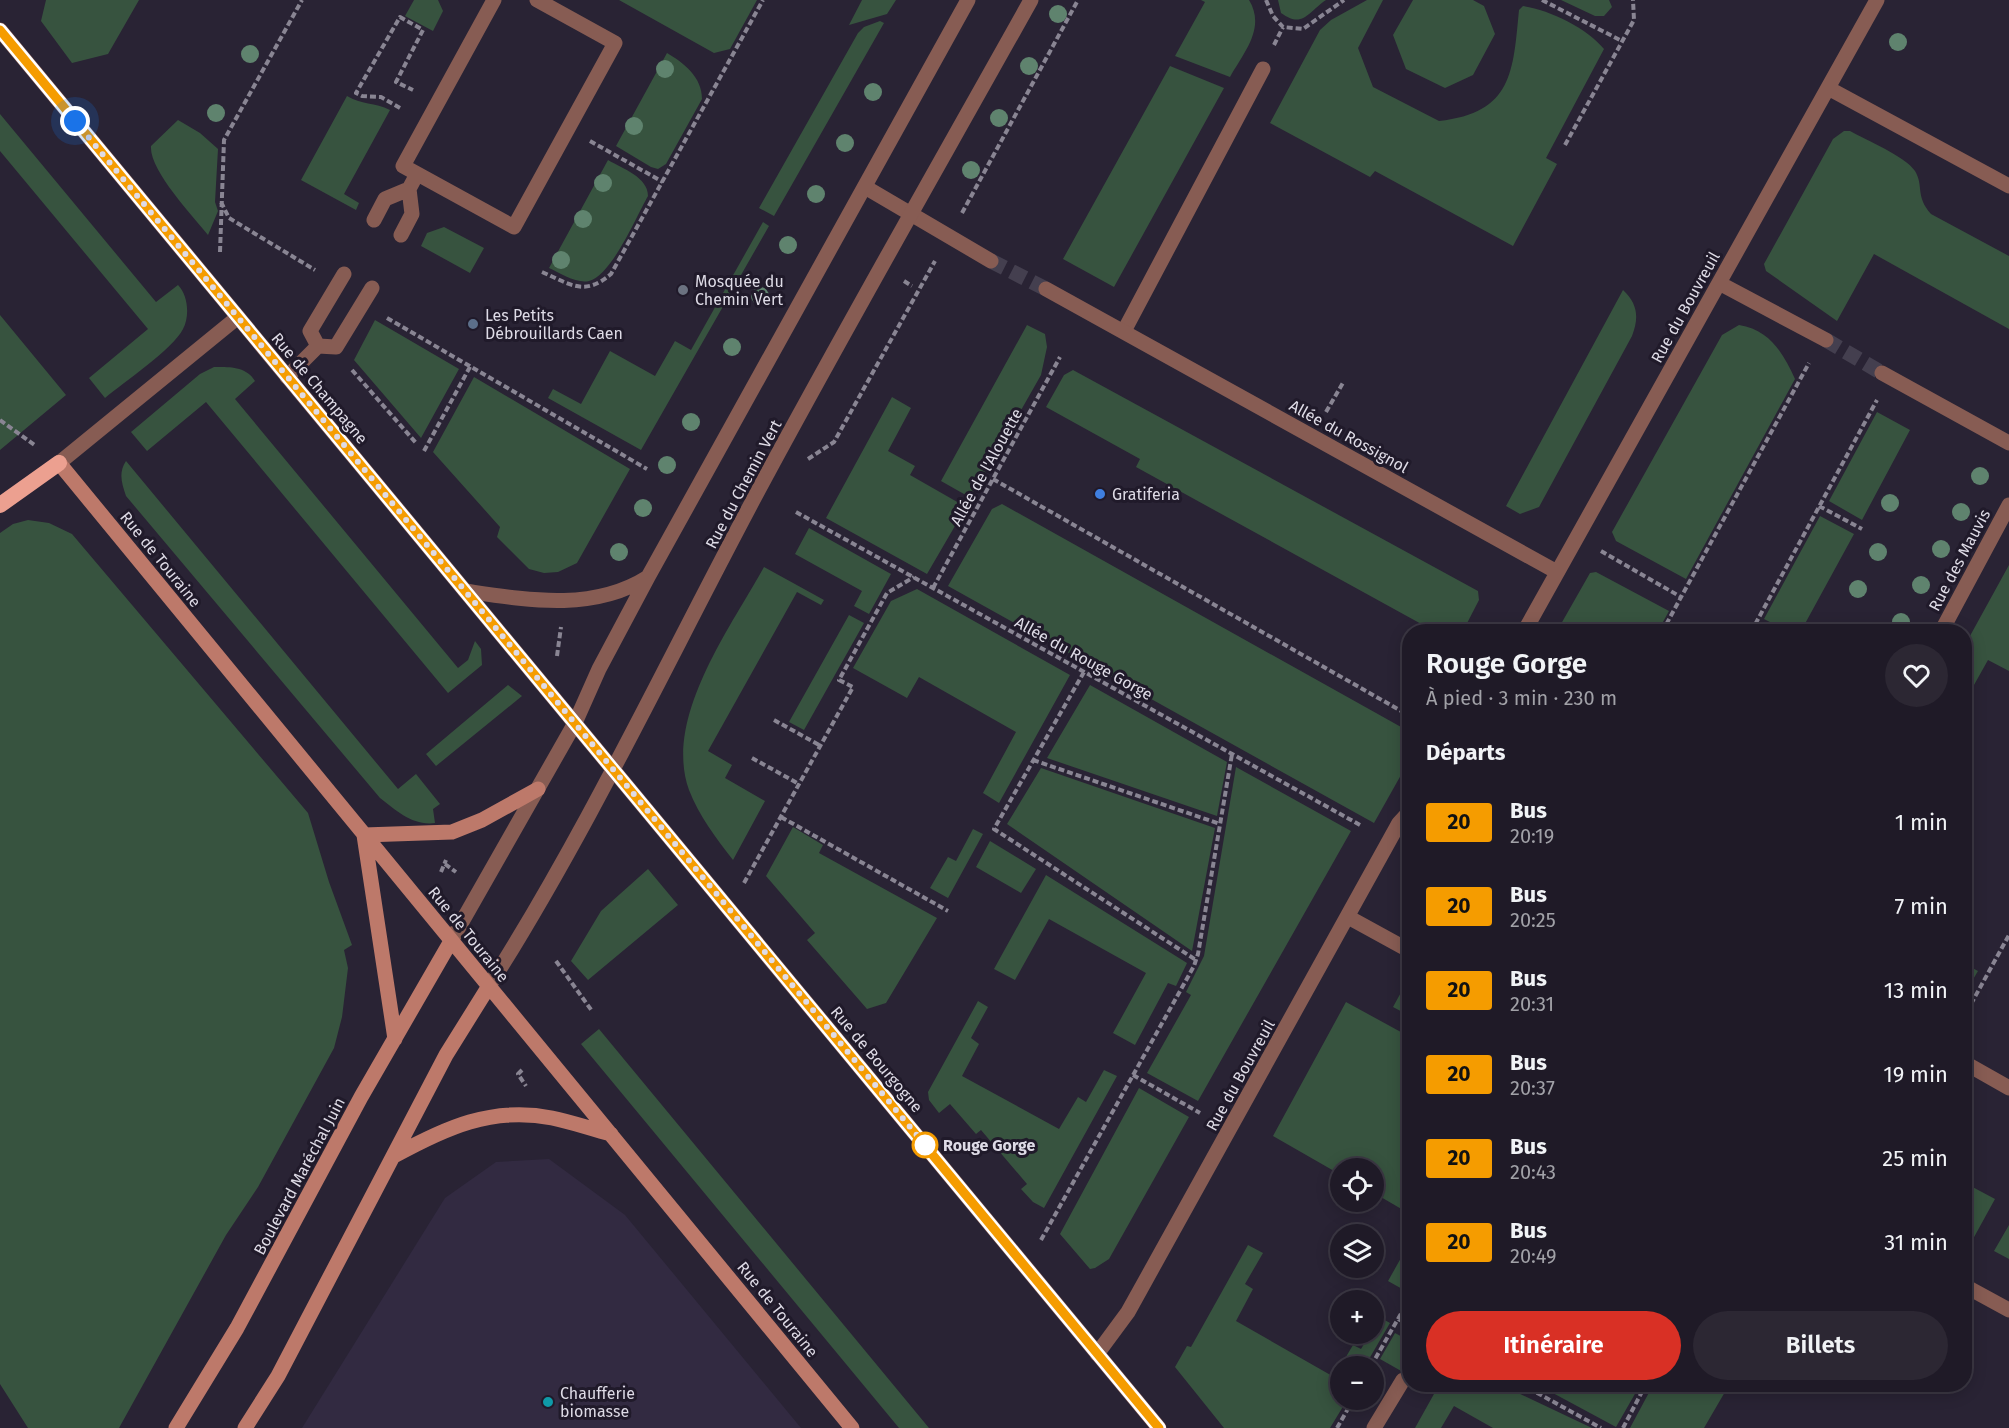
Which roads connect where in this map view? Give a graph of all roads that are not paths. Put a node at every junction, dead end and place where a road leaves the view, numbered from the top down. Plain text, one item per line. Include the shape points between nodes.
1 (494, 0) edge
2 (537, 0) edge
3 (968, 0) edge
4 (1031, 0) edge
5 (1877, 0) edge
6 (0, 30) edge
7 (1263, 69) dead end
8 (1828, 88) junction
9 (417, 174) junction
10 (2009, 186) edge
11 (865, 187) junction
12 (409, 189) junction
13 (912, 214) junction
14 (374, 220) dead end
15 (401, 235) dead end
16 (991, 261) tunnel mouth
17 (344, 274) dead end
18 (1719, 283) junction
19 (372, 288) dead end
20 (1046, 290) tunnel mouth
21 (238, 317) junction
22 (1124, 331) junction
23 (1826, 340) tunnel mouth
24 (318, 346) junction
25 (1882, 373) tunnel mouth
26 (287, 376) junction
27 (2009, 443) edge
28 (59, 463) junction
29 (0, 505) edge
30 (2009, 505) edge
31 (1557, 572) junction
32 (648, 577) junction
33 (465, 591) junction
34 (1528, 624) edge
35 (1945, 624) edge
36 (575, 723) junction
37 (613, 769) junction
38 (538, 789) junction
39 (1402, 820) edge
40 (364, 835) junction
41 (1348, 917) junction
42 (451, 941) junction
43 (1402, 947) edge
44 (489, 986) junction
45 (395, 1040) junction
46 (1972, 1067) edge
47 (2009, 1088) edge
48 (611, 1134) junction
49 (393, 1156) junction
50 (1972, 1291) edge
51 (2009, 1310) edge
52 (1097, 1354) junction
53 (1402, 1382) edge
54 (176, 1428) edge
55 (245, 1428) edge
56 (852, 1428) edge
57 (1159, 1428) edge
58 (1374, 1428) edge

1 - 9 street via 403,166
2 - 9 street via 615,43 514,227
3 - 11 street
4 - 13 street, Rue du Chemin Vert
5 - 8 street, Rue du Bouvreuil
6 - 21 street, Rue de Champagne
7 - 22 street
8 - 10 street
8 - 18 street, Rue du Bouvreuil
9 - 12 street
11 - 13 street
11 - 32 street
12 - 14 street via 385,199
12 - 15 street via 412,214
13 - 16 street
13 - 37 street, Rue du Chemin Vert via 758,490
17 - 24 street via 310,331
18 - 23 street
18 - 31 street, Rue du Bouvreuil
19 - 24 street via 336,347
20 - 22 street, Allée du Rossignol
21 - 26 street, Rue de Champagne
21 - 28 street
22 - 31 street, Allée du Rossignol
24 - 26 street
25 - 27 street
26 - 33 street, Rue de Champagne
28 - 29 highway
28 - 40 main road, Rue de Touraine
30 - 35 street, Rue des Mauvis
31 - 34 street, Rue du Bouvreuil
32 - 33 street via 628,590 570,602
32 - 36 street
33 - 36 street, Rue de Champagne
36 - 37 street, Rue de Champagne
36 - 38 street
37 - 44 street, Rue du Chemin Vert via 534,915
37 - 52 street, Rue de Bourgogne
38 - 40 main road via 452,832
38 - 42 street
39 - 41 street, Rue du Bouvreuil
40 - 42 main road, Rue de Touraine
40 - 45 main road
41 - 43 street
41 - 52 street, Rue du Bouvreuil via 1128,1312
42 - 44 main road, Rue de Touraine
42 - 45 main road, Boulevard Maréchal Juin
44 - 48 main road, Rue de Touraine
44 - 49 main road via 451,1045
45 - 54 main road, Boulevard Maréchal Juin via 237,1328
46 - 47 street
48 - 49 main road via 537,1116 489,1116 441,1131
48 - 56 main road, Rue de Touraine
49 - 55 main road via 278,1376
50 - 51 street
52 - 57 street, Rue de Bourgogne
53 - 58 street

